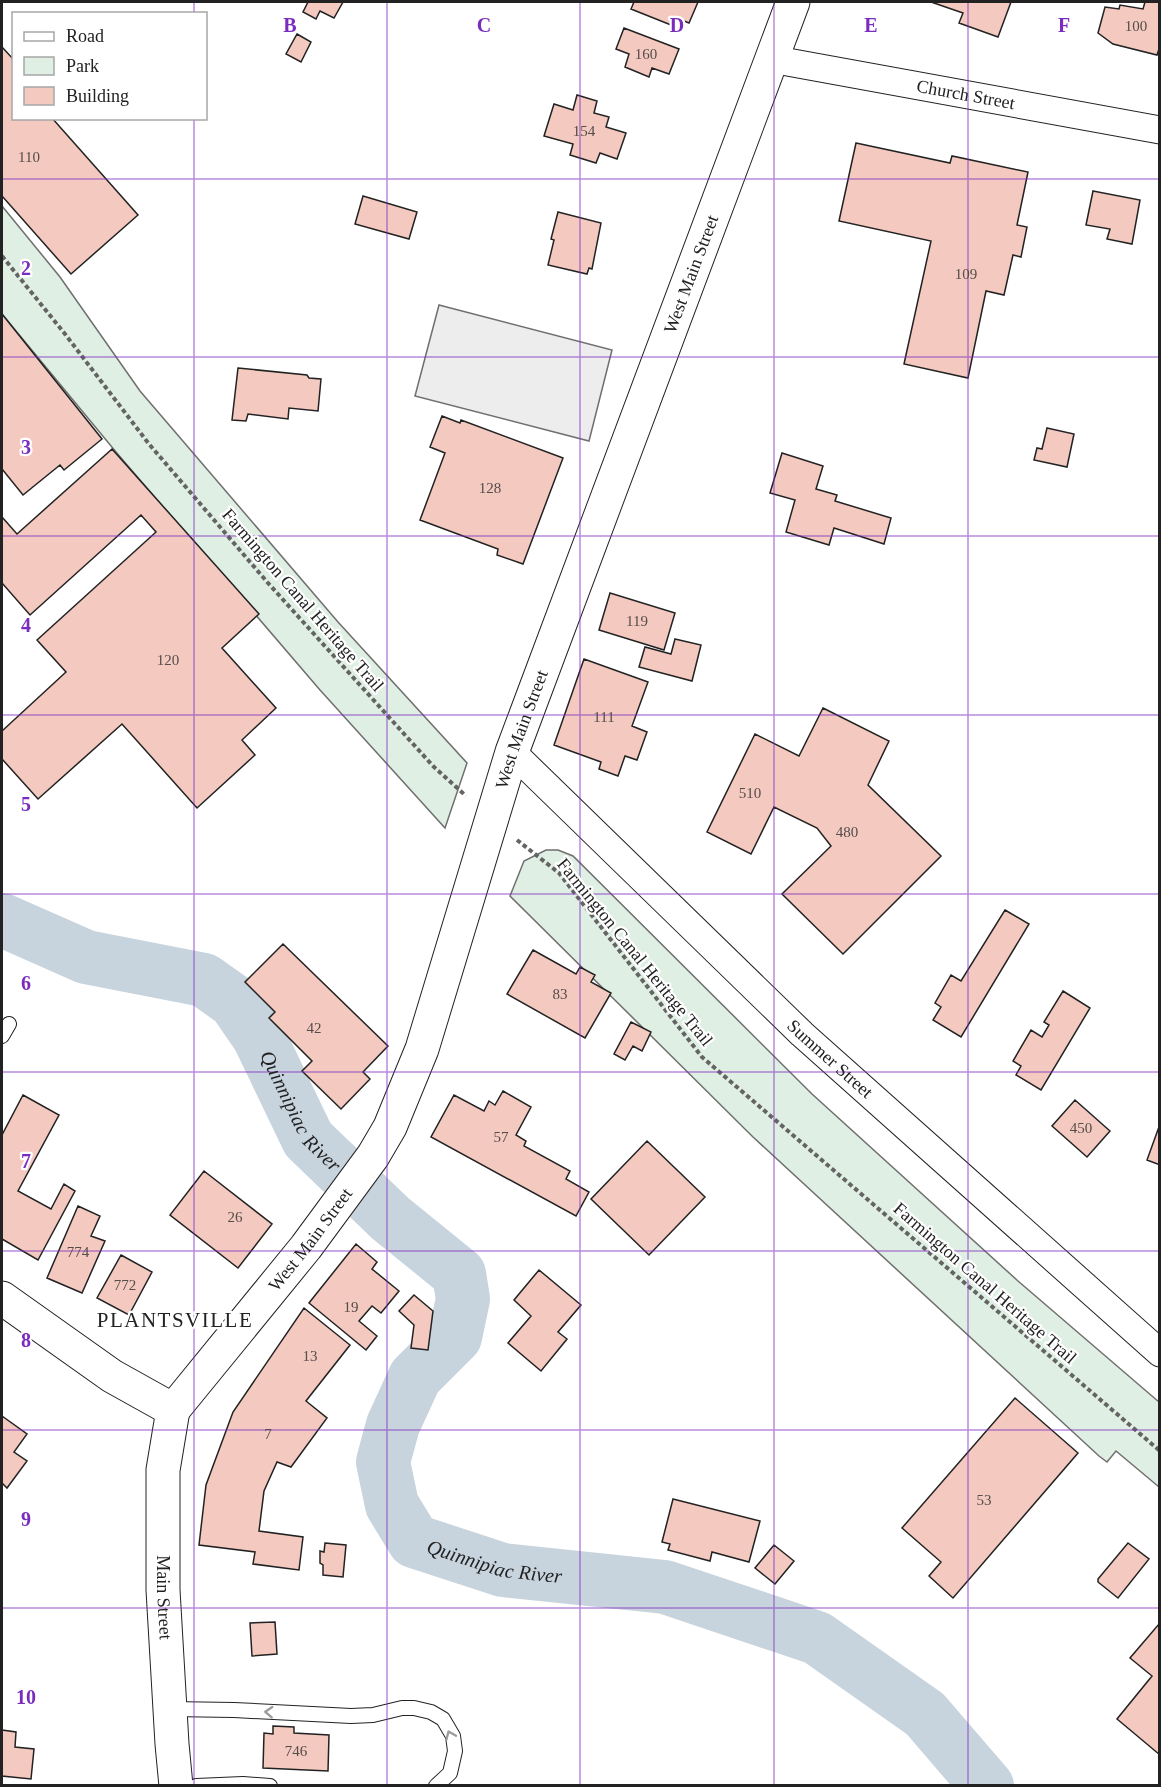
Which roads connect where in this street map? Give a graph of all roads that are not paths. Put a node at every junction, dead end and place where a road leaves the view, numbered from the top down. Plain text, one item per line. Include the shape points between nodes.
1 (793, 2) edge
2 (771, 59) junction
3 (1160, 130) edge
4 (512, 752) junction
5 (2, 1298) edge
6 (1160, 1353) edge
7 (173, 1410) junction
8 (169, 1709) junction
9 (176, 1785) edge
10 (196, 1785) edge
11 (270, 1785) edge
12 (436, 1785) edge

1 - 2 main road, West Main Street
2 - 3 street, Church Street
2 - 4 main road, West Main Street
4 - 6 street, Summer Street via 802,1034
4 - 7 main road, West Main Street via 422,1049 390,1127 341,1200
5 - 7 main road via 112,1376
7 - 8 main road, Main Street via 163,1470 163,1590
8 - 9 main road, Main Street
12 -> 8 lane via 450,1773 455,1751 453,1736 443,1719 431,1712 402,1708 351,1716
10 - 11 lane

